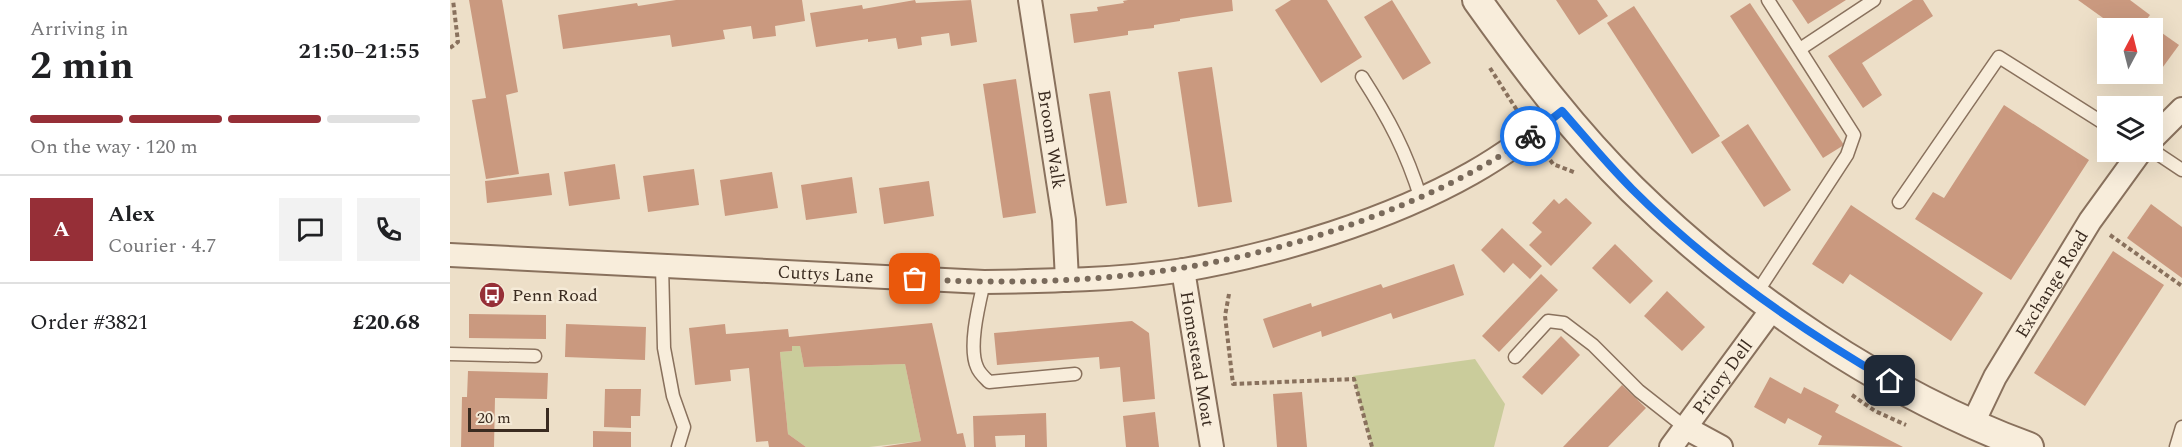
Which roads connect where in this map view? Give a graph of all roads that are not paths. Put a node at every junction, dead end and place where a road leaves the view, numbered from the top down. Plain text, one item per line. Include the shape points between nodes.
1 (1030, 0) edge
2 (1478, 0) edge
3 (1768, 0) edge
4 (1875, 0) edge
5 (1800, 49) junction
6 (1362, 77) dead end
7 (2182, 109) edge
8 (1562, 111) junction
9 (2097, 119) edge
10 (2163, 127) edge
11 (2163, 157) edge
12 (2133, 162) edge
13 (2182, 170) edge
14 (1421, 199) junction
15 (1899, 202) dead end
16 (450, 255) edge
17 (662, 265) junction
18 (1183, 270) junction
19 (1067, 280) junction
20 (984, 282) junction
21 (1765, 301) junction
22 (450, 354) edge
23 (535, 356) dead end
24 (1515, 357) dead end
25 (1075, 374) dead end
26 (1973, 423) junction
27 (2182, 427) edge
28 (1686, 428) junction
29 (2025, 446) edge
30 (678, 447) edge
31 (1212, 447) edge
32 (1671, 447) edge
33 (1721, 447) edge
34 (2176, 447) edge

1 - 19 street, Broom Walk via 1064,220
2 - 8 street
3 - 5 lane
4 - 5 lane
5 - 21 lane via 1854,135 1847,155
6 - 14 lane via 1406,154
7 - 10 street
8 - 14 street, Cuttys Lane via 1472,174
8 - 21 street via 1632,189
9 - 15 lane via 1999,57
11 - 13 lane
12 - 26 street, Exchange Road via 2090,221 1995,377
14 - 18 street, Cuttys Lane via 1309,240
16 - 17 street, Cuttys Lane
17 - 20 street, Cuttys Lane
17 - 30 lane via 664,348 673,396 684,427
18 - 19 street, Cuttys Lane
18 - 31 street, Homestead Moat
19 - 20 street, Cuttys Lane
20 - 25 lane via 974,355 977,368 989,382
21 - 26 street via 1850,358
21 - 28 street, Priory Dell
22 - 23 lane
24 - 28 lane via 1548,321 1564,323 1593,345 1665,415
26 - 29 street
27 - 34 lane
28 - 32 street, Priory Dell
28 - 33 street

